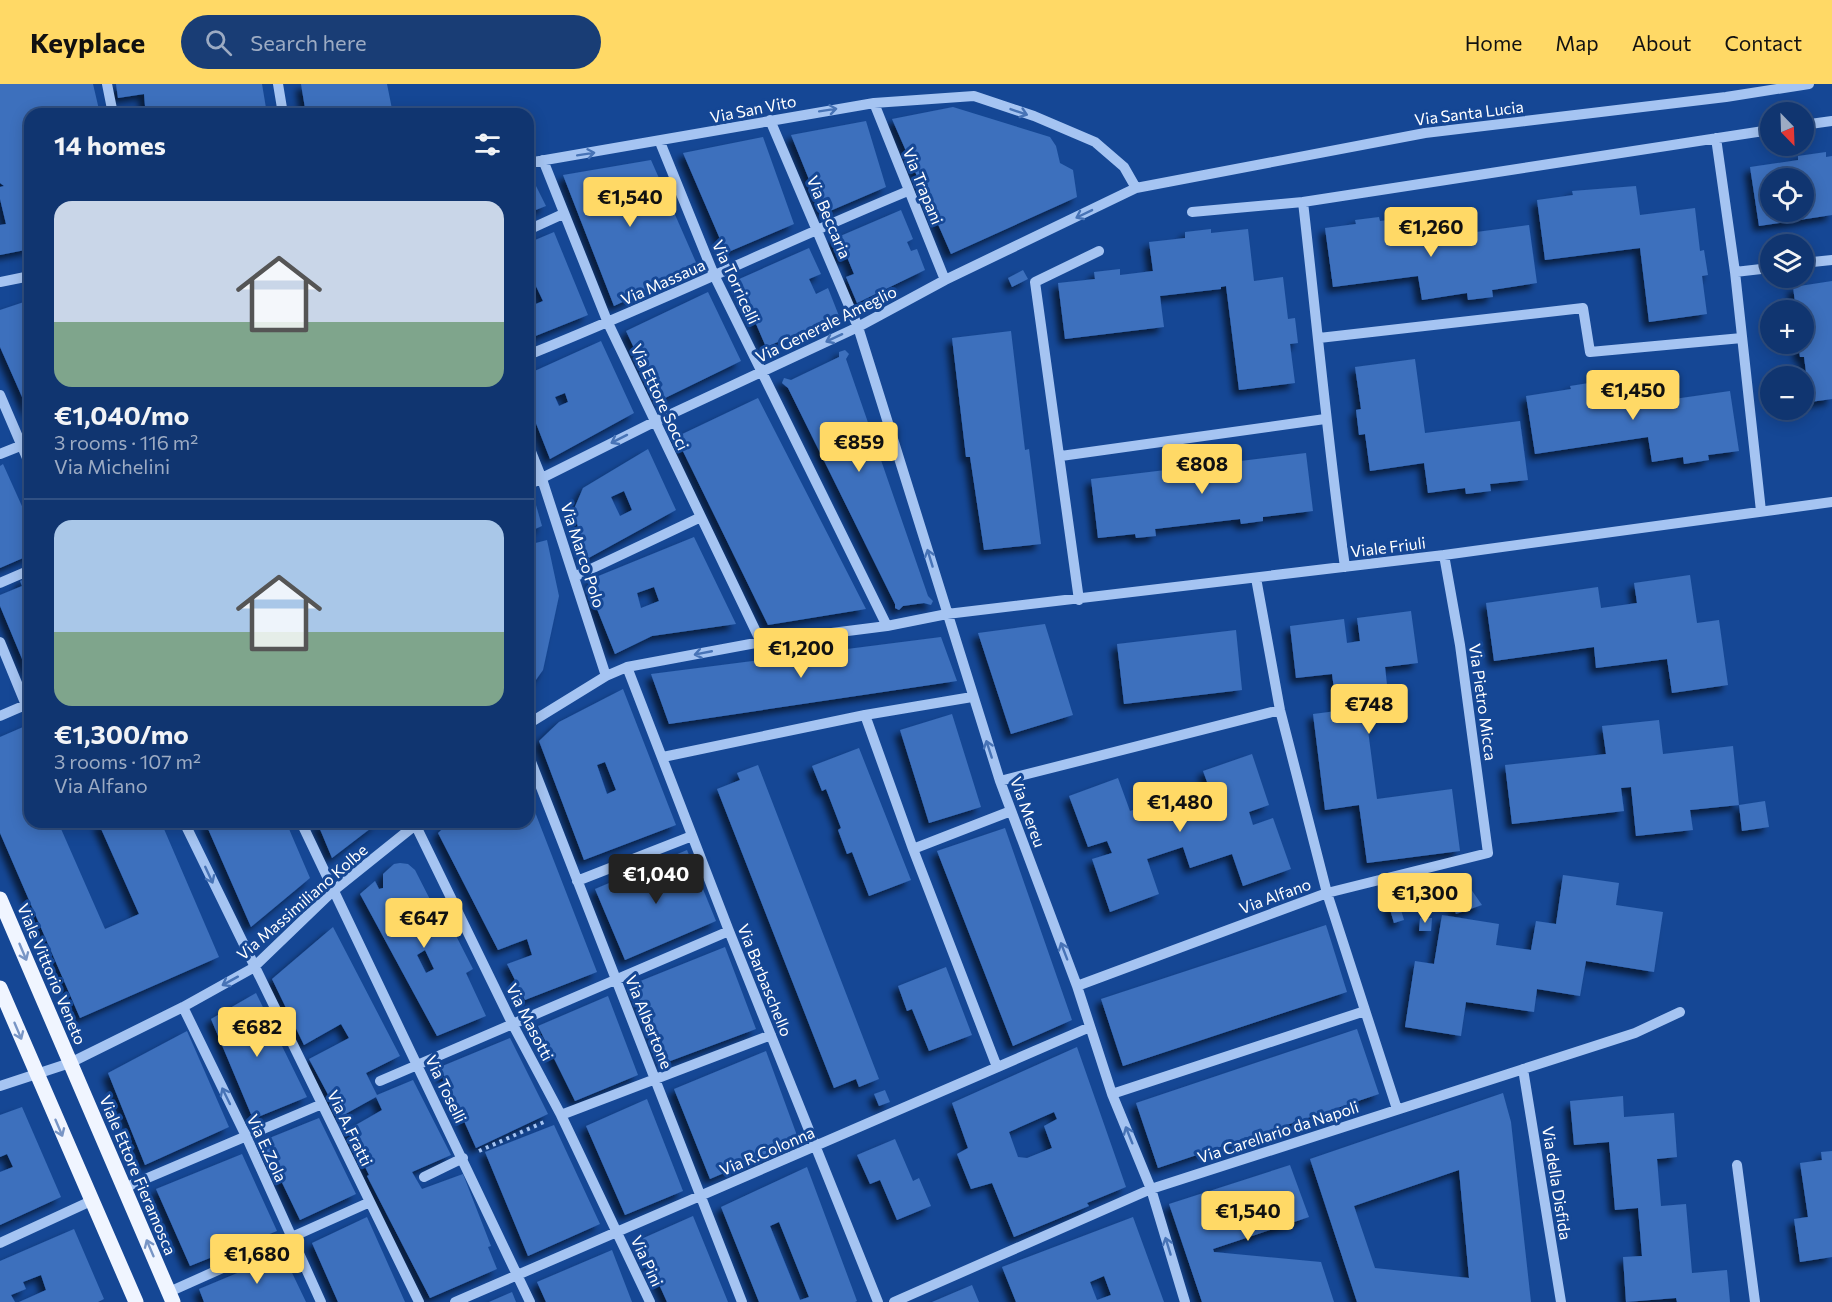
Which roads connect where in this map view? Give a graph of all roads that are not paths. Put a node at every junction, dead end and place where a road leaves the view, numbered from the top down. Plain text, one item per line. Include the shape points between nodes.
1 (107, 84) edge
2 (278, 84) edge
3 (1761, 84) edge
4 (1809, 84) edge
5 (1744, 94) junction
6 (874, 103) junction
7 (112, 108) edge
8 (282, 108) edge
9 (770, 120) junction
10 (1832, 121) edge
11 (1814, 123) edge
12 (1760, 131) edge
13 (1716, 138) junction
14 (660, 142) junction
15 (543, 160) junction
16 (534, 162) edge
17 (1136, 188) junction
18 (908, 191) junction
19 (1303, 202) junction
20 (1192, 212) dead end
21 (563, 214) junction
22 (534, 227) edge
23 (818, 228) junction
24 (1099, 251) dead end
25 (1832, 260) edge
26 (1814, 262) edge
27 (1760, 269) edge
28 (1735, 273) junction
29 (714, 276) junction
30 (24, 277) edge
31 (945, 280) junction
32 (0, 282) edge
33 (608, 323) junction
34 (858, 327) junction
35 (1319, 338) junction
36 (1742, 338) junction
37 (534, 353) edge
38 (762, 372) junction
39 (0, 395) edge
40 (1325, 418) junction
41 (654, 422) junction
42 (24, 440) edge
43 (24, 445) edge
44 (0, 454) edge
45 (1061, 456) junction
46 (534, 459) edge
47 (542, 479) junction
48 (534, 482) edge
49 (1832, 502) edge
50 (1761, 511) junction
51 (701, 517) junction
52 (1444, 555) junction
53 (1345, 567) junction
54 (24, 573) edge
55 (574, 577) junction
56 (1256, 578) junction
57 (0, 583) edge
58 (1079, 600) junction
59 (947, 614) junction
60 (887, 626) junction
61 (0, 642) edge
62 (761, 642) junction
63 (627, 667) junction
64 (606, 676) junction
65 (24, 695) edge
66 (972, 697) junction
67 (24, 706) edge
68 (1280, 710) junction
69 (865, 715) junction
70 (0, 716) edge
71 (534, 720) edge
72 (663, 757) junction
73 (534, 769) edge
74 (1000, 781) junction
75 (1011, 811) junction
76 (187, 828) edge
77 (304, 828) edge
78 (410, 828) edge
79 (418, 828) edge
80 (692, 836) junction
81 (913, 849) junction
82 (1488, 853) joint
83 (577, 880) junction
84 (333, 891) junction
85 (1327, 893) junction
86 (0, 899) edge
87 (729, 931) junction
88 (253, 968) junction
89 (615, 980) junction
90 (1077, 986) junction
91 (0, 988) edge
92 (183, 1007) junction
93 (1365, 1011) junction
94 (1680, 1011) dead end
95 (512, 1023) junction
96 (1090, 1027) junction
97 (771, 1035) junction
98 (70, 1063) junction
99 (417, 1066) junction
100 (997, 1067) junction
101 (1523, 1069) junction
102 (36, 1074) junction
103 (657, 1079) junction
104 (380, 1081) dead end
105 (0, 1086) edge
106 (1113, 1094) junction
107 (322, 1104) junction
108 (1397, 1109) junction
109 (561, 1115) junction
110 (246, 1136) junction
111 (817, 1147) junction
112 (463, 1158) junction
113 (1737, 1166) dead end
114 (424, 1177) dead end
115 (124, 1188) junction
116 (1151, 1189) junction
117 (700, 1196) junction
118 (91, 1201) junction
119 (370, 1202) junction
120 (618, 1232) junction
121 (292, 1237) junction
122 (0, 1243) edge
123 (519, 1274) junction
124 (171, 1297) edge
125 (136, 1302) edge
126 (321, 1302) edge
127 (419, 1302) edge
128 (455, 1302) edge
129 (530, 1302) edge
130 (650, 1302) edge
131 (742, 1302) edge
132 (878, 1302) edge
133 (894, 1302) edge
134 (1185, 1302) edge
135 (1561, 1302) edge
136 (1755, 1302) edge

1 - 7 street
2 - 8 street
3 - 5 street
4 - 5 street, Via Santa Lucia
5 - 17 street, Via Santa Lucia via 1425,133
9 -> 6 street, Via San Vito
6 -> 17 street, Via San Vito via 974,96 1095,142 1124,167
6 - 18 street, Via Trapani
9 - 14 street, Via San Vito
9 - 23 street, Via Beccaria
10 - 11 street
12 - 13 street
13 - 19 street
13 - 28 street
15 -> 14 street, Via San Vito
14 - 29 street, Via Torricelli
15 - 16 street, Via San Vito
15 - 21 street, Via Ettore Socci
17 -> 31 street, Via Generale Ameglio
18 - 23 street, Via Massaua
18 - 31 street, Via Trapani
19 - 20 street
19 - 35 street
21 - 22 street
21 - 33 street, Via Ettore Socci
23 - 29 street, Via Massaua
23 - 34 street, Via Beccaria
24 - 45 street via 1035,282
25 - 26 street
27 - 28 street
28 - 36 street
29 - 33 street, Via Massaua
29 - 38 street, Via Torricelli
30 - 32 street
31 - 34 street, Via Generale Ameglio
33 - 37 street, Via Massaua
33 - 41 street, Via Ettore Socci
34 -> 38 street, Via Generale Ameglio
59 -> 34 street, Via Mereu
35 - 36 street via 1583,308 1590,352
35 - 40 street
36 - 50 street
38 - 41 street, Via Generale Ameglio
38 - 60 street, Via Torricelli
39 - 42 street
40 - 45 street
40 - 53 street
41 -> 47 street, Via Generale Ameglio
41 - 51 street, Via Ettore Socci
43 - 44 street
45 - 58 street
46 - 47 street, Via Marco Polo
47 - 48 street, Via Generale Ameglio
47 - 55 street, Via Marco Polo
49 - 50 street, Viale Friuli
50 - 52 street, Viale Friuli
51 - 55 street
51 - 62 street, Via Ettore Socci
52 - 53 street, Viale Friuli
52 - 82 street, Via Pietro Micca via 1461,645
53 - 56 street, Viale Friuli
54 - 57 street
55 - 64 street, Via Marco Polo
56 - 58 street, Viale Friuli
56 - 68 street
58 - 59 street, Viale Friuli
59 - 60 street
59 - 66 street, Via Mereu
60 - 62 street
61 - 65 street
62 -> 63 street
63 - 64 street
63 - 72 street, Via Barbaschello
64 - 71 street
66 - 69 street
74 -> 66 street, Via Mereu
67 - 70 street
68 - 74 street
68 - 85 street
69 - 72 street
69 - 81 street
72 - 80 street, Via Barbaschello
73 - 83 street, Via Albertone
74 - 75 street, Via Mereu
75 - 81 street
90 -> 75 street, Via Mereu
76 -> 88 street, Via A.Fratti
77 - 84 street, Via Toselli
78 - 84 street, Via Massimiliano Kolbe
79 - 95 street, Via Masotti
80 - 83 street
80 - 87 street, Via Barbaschello
81 - 100 street
82 - 85 street, Via Alfano
83 - 89 street, Via Albertone
84 - 88 street, Via Massimiliano Kolbe
84 - 99 street, Via Toselli
85 - 90 street, Via Alfano
85 - 93 street
86 -> 98 main road, Viale Vittorio Veneto
87 - 89 street
87 - 97 street, Via Barbaschello
88 -> 92 street, Via Massimiliano Kolbe
88 - 107 street, Via A.Fratti
89 - 95 street
89 - 103 street, Via Albertone
90 - 96 street, Via Mereu
91 -> 102 main road
92 - 98 street, Via Massimiliano Kolbe
110 -> 92 street, Via E.Zola
93 - 106 street
93 - 108 street
94 - 101 street, Via Carellario da Napoli via 1635,1033
95 - 99 street
95 - 109 street, Via Masotti
96 - 100 street, Via R.Colonna
96 - 106 street, Via Mereu
97 - 103 street
97 - 111 street, Via Barbaschello
98 - 102 street, Via Massimiliano Kolbe
98 - 115 main road, Viale Ettore Fieramosca
99 - 104 street
99 - 112 street, Via Toselli
100 - 111 street, Via R.Colonna
101 - 108 street, Via Carellario da Napoli
101 - 135 street, Via della Disfida
102 - 105 street, Via Massimiliano Kolbe
102 -> 118 main road
103 - 109 street
103 - 117 street, Via Albertone
116 -> 106 street, Via Mereu
107 - 110 street
107 - 119 street, Via A.Fratti
108 - 116 street, Via Carellario da Napoli
109 - 120 street, Via Masotti
110 - 115 street
110 - 121 street, Via E.Zola
111 - 117 street, Via R.Colonna
111 - 132 street, Via Barbaschello
112 - 114 street
112 - 123 street, Via Toselli
113 - 136 street
124 -> 115 main road, Viale Ettore Fieramosca
116 - 133 street, Via Carellario da Napoli
134 -> 116 street, Via Mereu
117 - 120 street, Via R.Colonna
117 - 131 street, Via Albertone
118 - 122 street
118 - 125 main road
119 - 121 street
119 - 127 street, Via A.Fratti
120 - 123 street, Via R.Colonna
120 - 130 street, Via Pini
121 - 124 street
121 - 126 street, Via E.Zola
123 - 128 street, Via R.Colonna
123 - 129 street, Via Toselli

